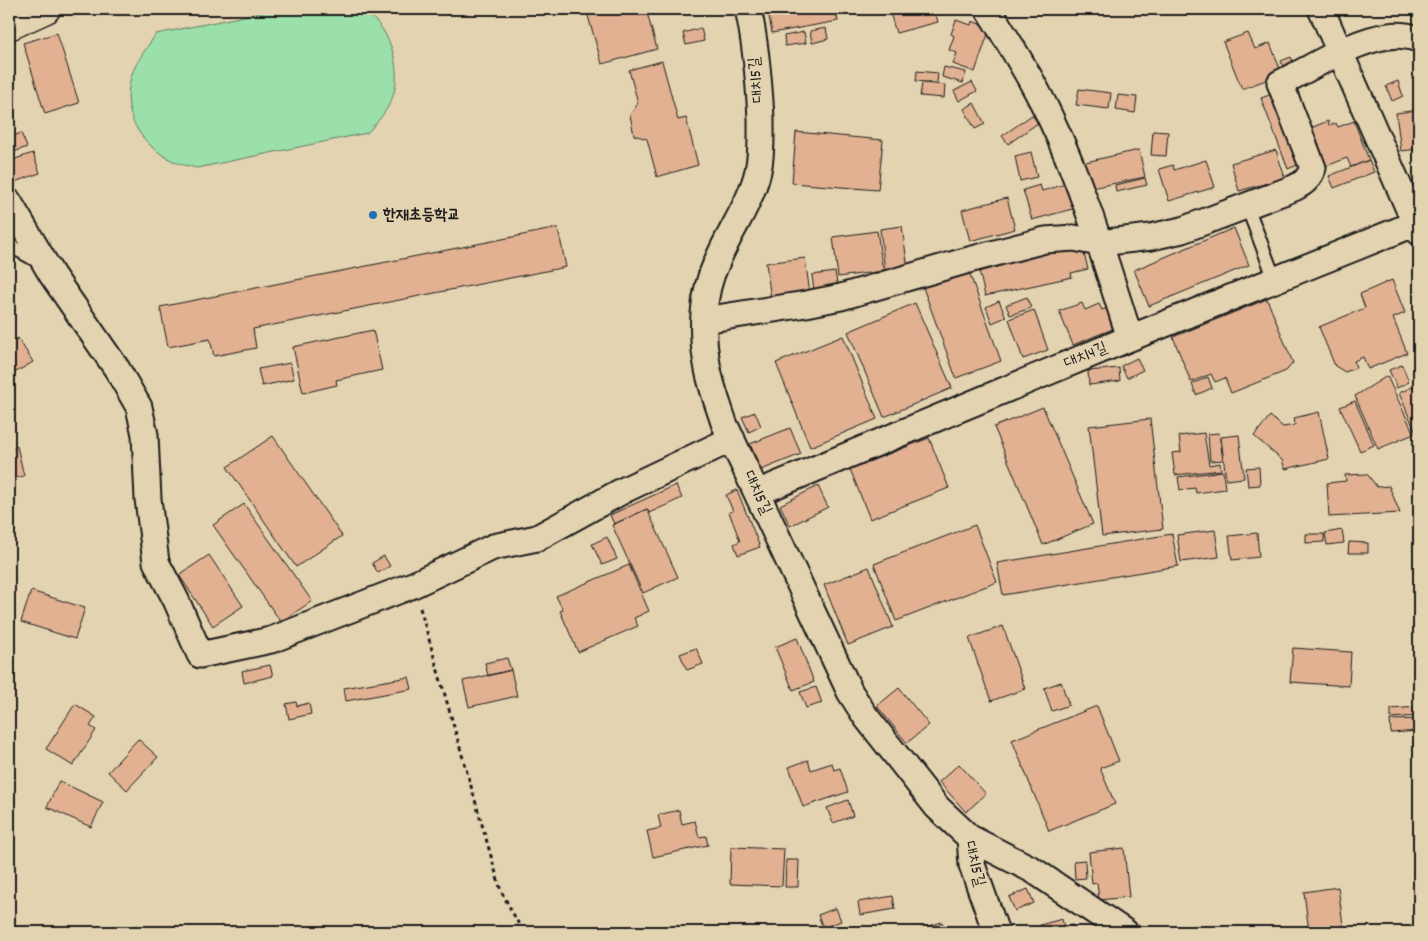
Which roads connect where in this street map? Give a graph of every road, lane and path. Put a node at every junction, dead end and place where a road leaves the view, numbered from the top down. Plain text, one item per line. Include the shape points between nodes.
1 (46, 9) edge
2 (748, 9) edge
3 (988, 9) edge
4 (1321, 9) edge
5 (9, 26) edge
6 (1419, 39) edge
7 (1341, 52) junction
8 (9, 202) edge
9 (1247, 206) junction
10 (1418, 225) edge
11 (1100, 243) junction
12 (9, 245) edge
13 (47, 266) junction
14 (1275, 280) junction
15 (704, 320) junction
16 (1130, 338) junction
17 (732, 439) junction
18 (757, 493) junction
19 (413, 585) junction
20 (970, 838) junction
21 (523, 932) edge
22 (996, 932) edge
23 (1125, 932) edge

1 - 5 main road
2 - 15 street, 대치5길 via 760,94 758,170 751,194 715,264 706,295
3 - 11 street via 1050,117
4 - 7 street, 대치4길
6 - 7 street via 1390,35
7 - 9 street via 1280,83 1313,168 1310,175 1294,188
7 - 10 street, 대치4길
8 - 13 street
9 - 11 street via 1164,235
9 - 14 lane
10 - 14 street, 대치4길
11 - 15 street via 1074,238 1045,240 842,296
11 - 16 street
12 - 13 lane
13 - 19 street via 140,407 156,562 200,656 271,640
14 - 16 street, 대치4길
15 - 17 street, 대치5길 via 707,364 714,394
16 - 18 street, 대치4길
17 - 18 street, 대치5길
17 - 19 street via 624,490 537,538 493,547
18 - 20 street, 대치5길 via 850,692 937,807
19 - 21 path via 502,891
20 - 22 street, 대치5길 via 972,865
20 - 23 street via 1032,870

